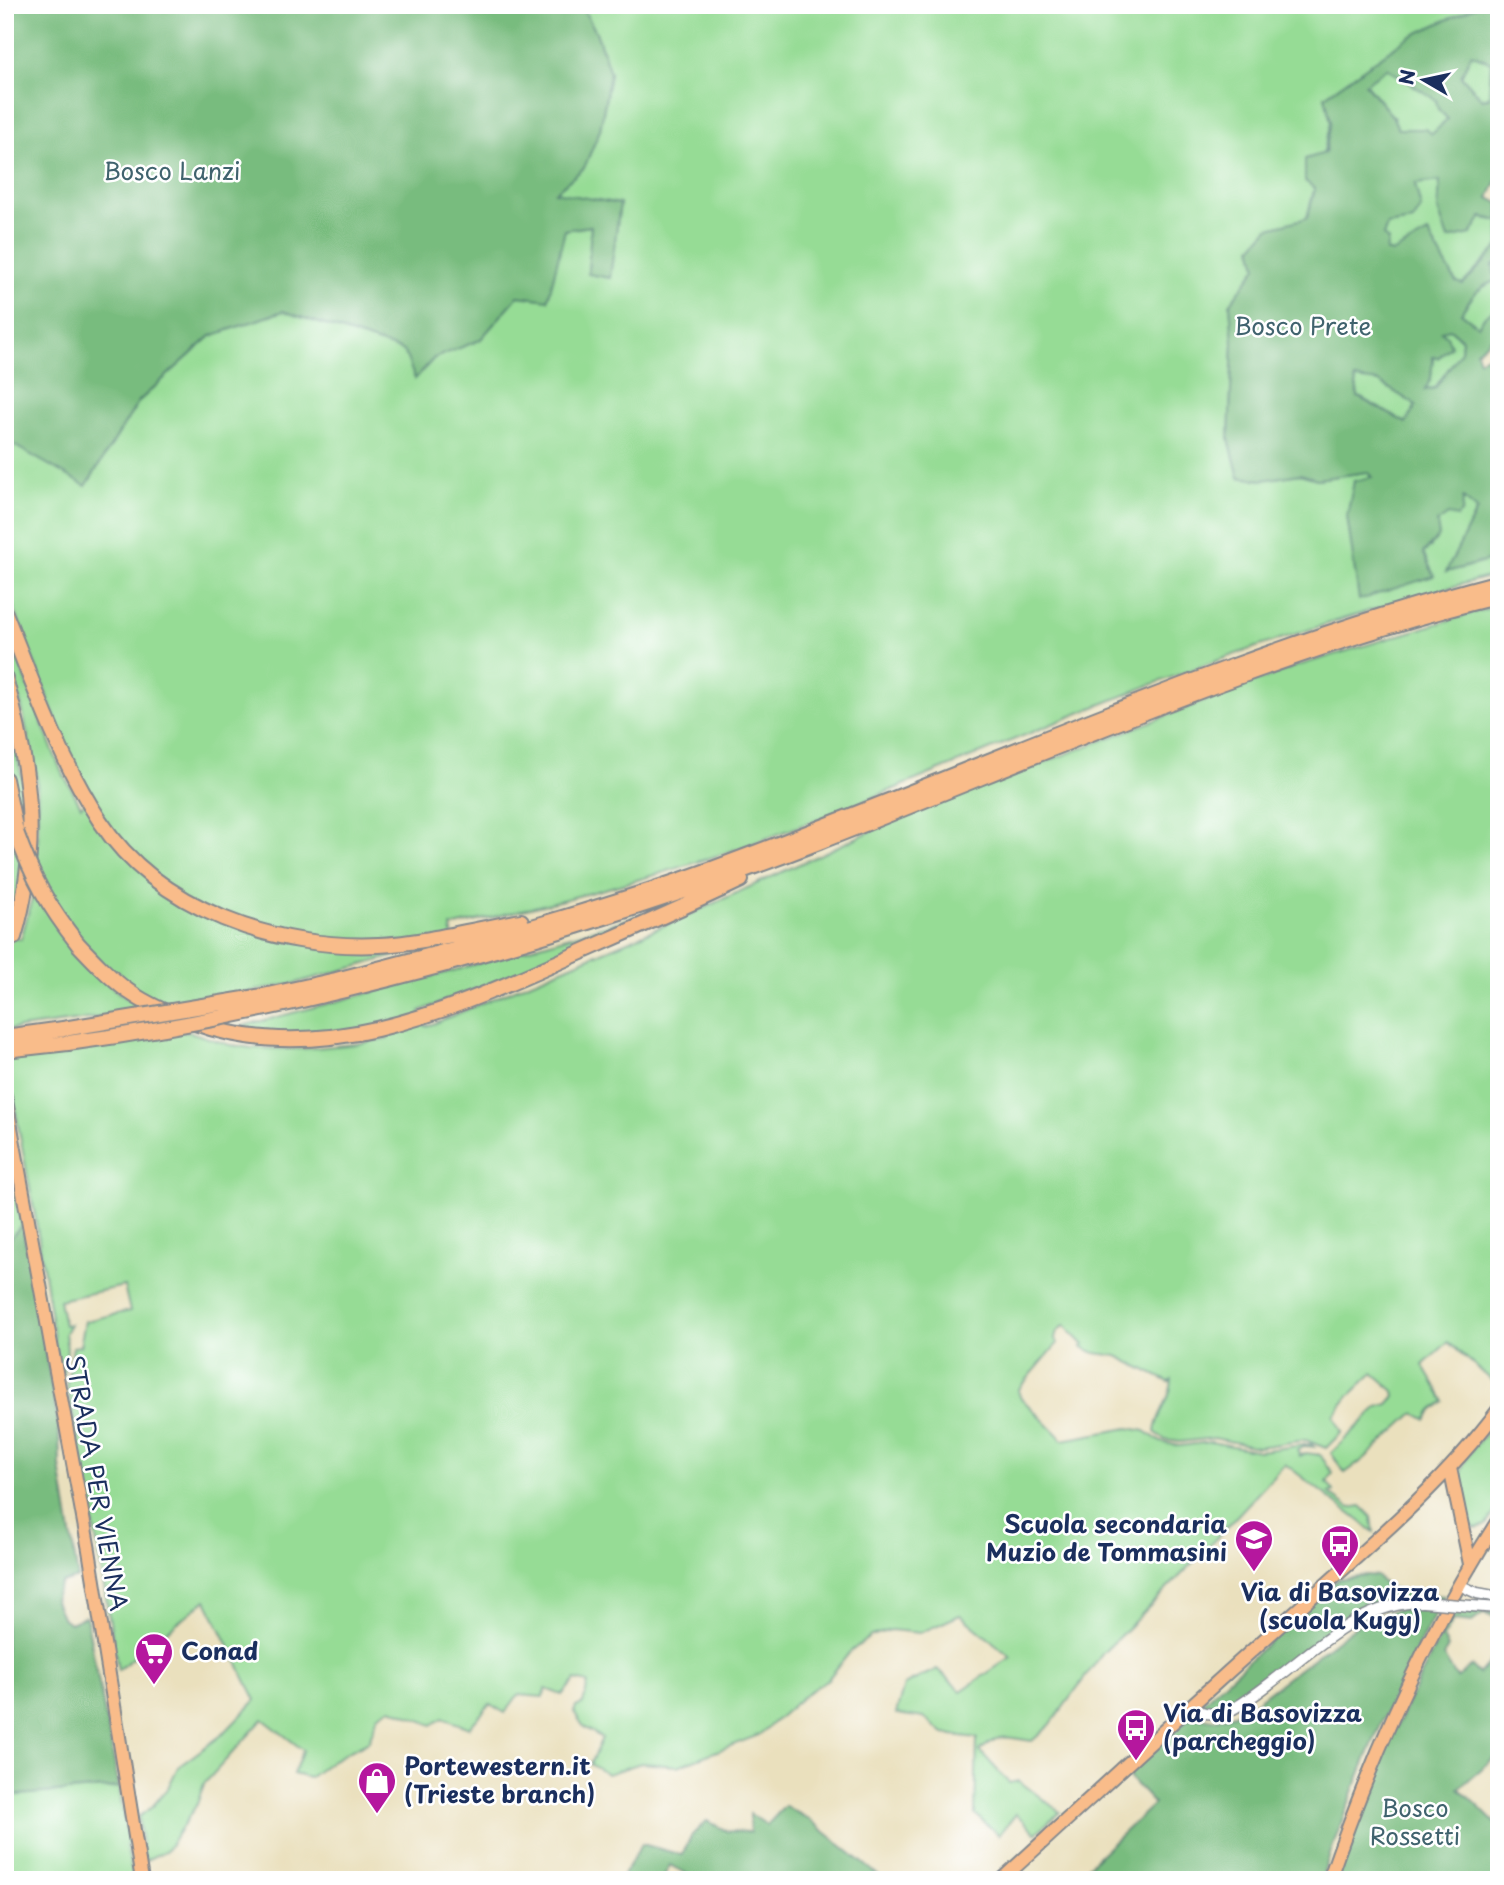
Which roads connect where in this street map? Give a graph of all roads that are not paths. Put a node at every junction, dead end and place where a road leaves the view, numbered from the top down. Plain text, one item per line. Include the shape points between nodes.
1 (1499, 582) edge
2 (1499, 596) edge
3 (5, 613) edge
4 (5, 678) edge
5 (5, 779) edge
6 (818, 842) junction
7 (561, 918) junction
8 (14, 937) tunnel mouth
9 (444, 958) junction
10 (65, 1036) junction
11 (5, 1037) edge
12 (5, 1050) edge
13 (5, 1095) edge
14 (1499, 1409) edge
15 (1450, 1468) junction
16 (1499, 1519) edge
17 (1470, 1564) junction
18 (1459, 1586) junction
19 (1499, 1597) edge
20 (1499, 1608) edge
21 (1191, 1707) junction
22 (142, 1880) edge
23 (1001, 1880) edge
24 (1329, 1880) edge

1 - 7 highway via 1259,655 795,838
2 - 6 highway via 1250,673
3 - 7 highway via 61,749 100,822 144,870 183,898 231,921 327,944 383,945
4 - 8 highway via 30,792 27,882
5 - 6 highway, bridge via 16,832 37,886 78,944 104,972 169,1015 233,1036 338,1037 422,1017 680,909
6 - 9 highway via 650,904
7 - 9 highway
9 - 10 highway, bridge via 340,993 268,1009
10 - 11 highway
10 - 12 highway
13 - 22 main road, STRADA PER VIENNA via 89,1550
14 - 15 main road
15 - 17 main road
15 - 21 main road
16 - 17 main road
17 - 18 main road
18 - 19 street
18 - 24 main road via 1393,1713
20 - 21 street, bridge via 1423,1602 1365,1614 1233,1709 1208,1714
21 - 23 main road

